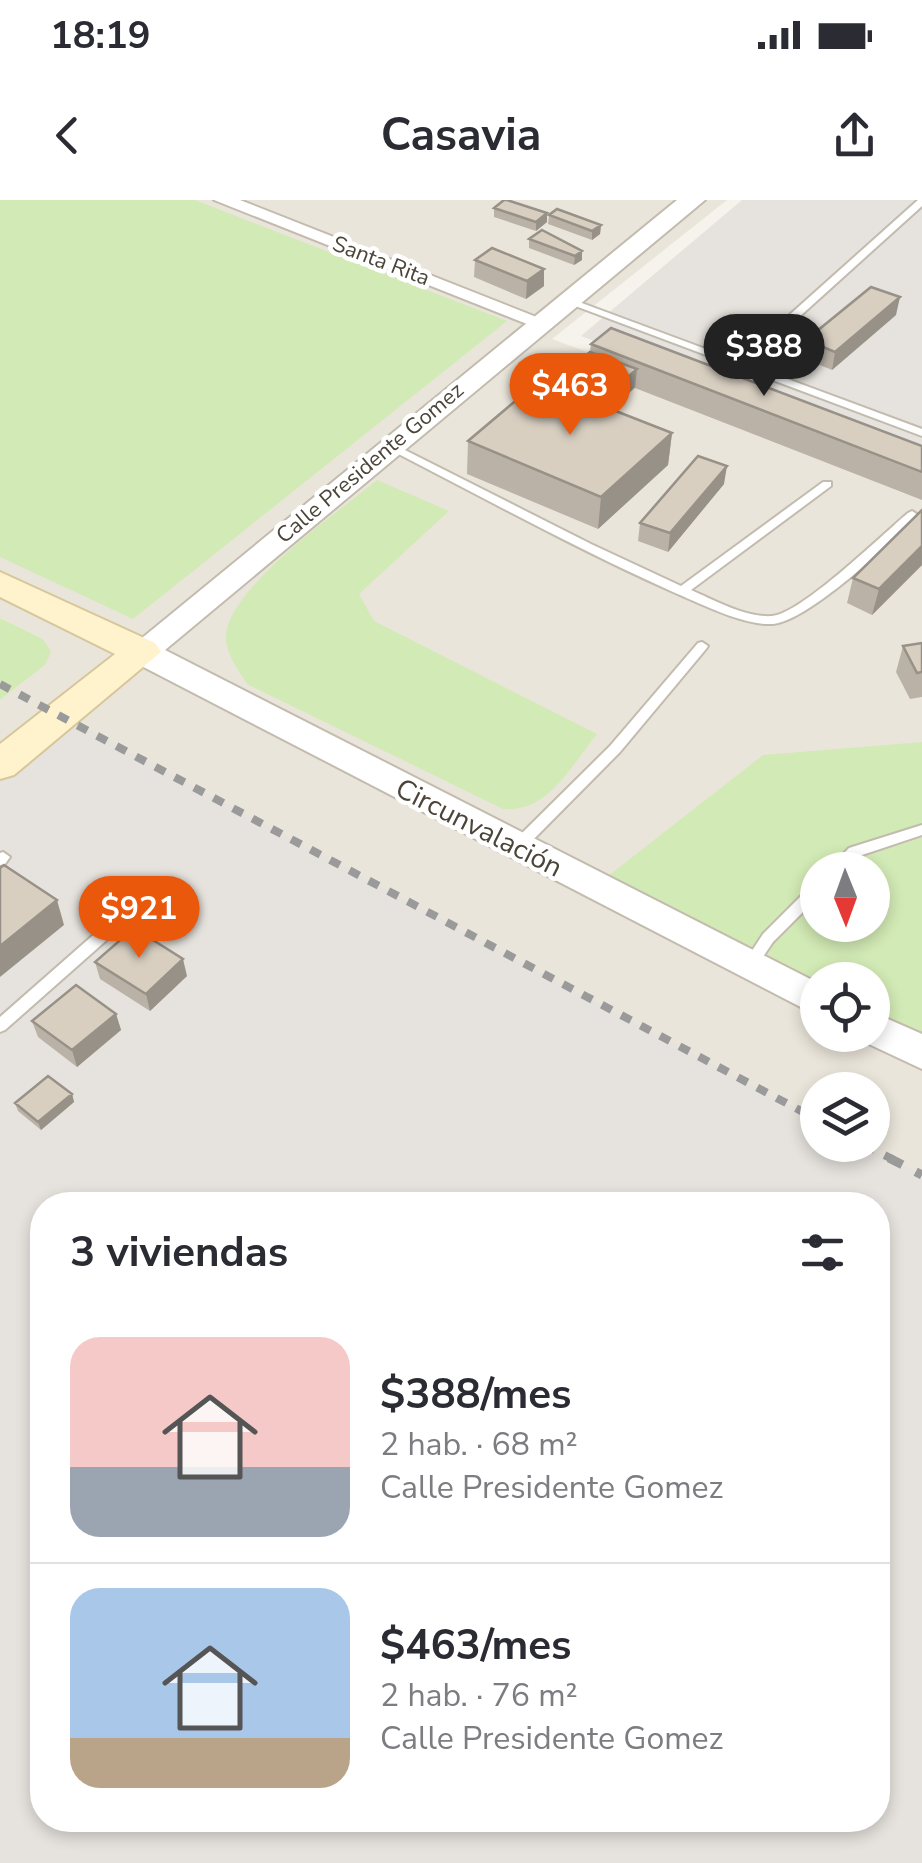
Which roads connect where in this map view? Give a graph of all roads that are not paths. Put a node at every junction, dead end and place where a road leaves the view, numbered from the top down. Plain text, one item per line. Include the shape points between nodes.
1 (222, 200) edge
2 (692, 200) edge
3 (922, 201) edge
4 (567, 301) junction
5 (539, 322) junction
6 (740, 365) junction
7 (922, 433) edge
8 (391, 446) junction
9 (827, 484) dead end
10 (912, 515) edge
11 (0, 583) edge
12 (683, 590) junction
13 (702, 646) dead end
14 (142, 652) junction
15 (0, 765) edge
16 (922, 830) edge
17 (516, 848) junction
18 (854, 852) edge
19 (800, 906) edge
20 (121, 919) dead end
21 (749, 966) junction
22 (800, 992) edge
23 (0, 1026) edge
24 (890, 1037) edge
25 (922, 1053) edge

1 - 5 street, Santa Rita
2 - 4 street, Calle Presidente Gomez
3 - 6 lane
4 - 5 street, Calle Presidente Gomez
4 - 6 lane
5 - 8 street, Calle Presidente Gomez
6 - 7 lane
8 - 12 lane
8 - 14 street, Calle Presidente Gomez
9 - 12 lane
10 - 12 lane via 794,613 774,620 754,621
11 - 14 main road
13 - 17 lane via 615,749
14 - 15 main road
14 - 17 street, Circunvalación
16 - 18 lane
17 - 21 street, Circunvalación
19 - 21 lane
20 - 23 lane
21 - 22 street, Circunvalación
24 - 25 street

